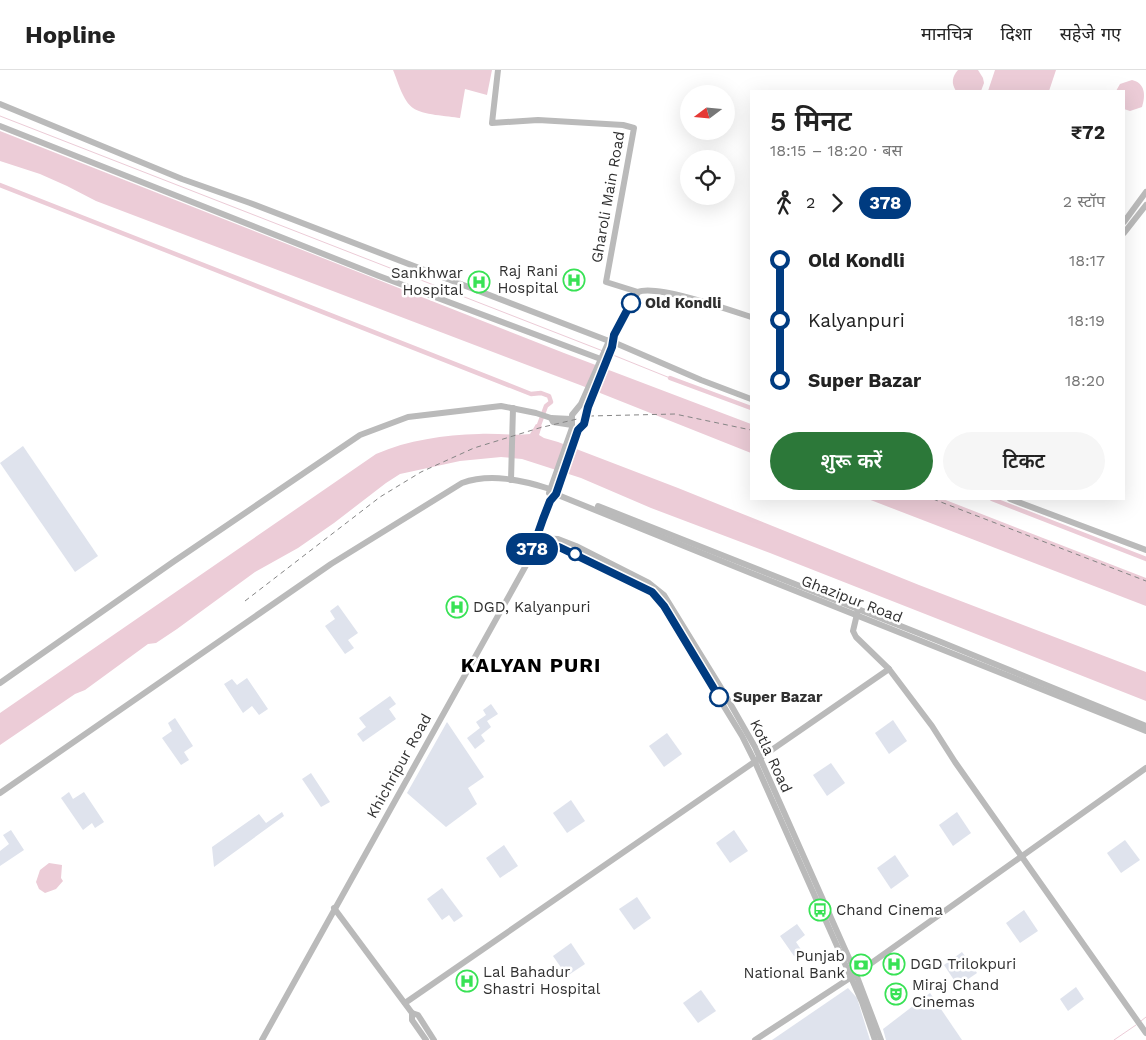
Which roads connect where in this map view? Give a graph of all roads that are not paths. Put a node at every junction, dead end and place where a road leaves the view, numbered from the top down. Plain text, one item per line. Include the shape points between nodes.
1 (498, 70) edge
2 (0, 104) edge
3 (0, 126) edge
4 (1146, 192) edge
5 (1146, 205) edge
6 (1125, 221) edge
7 (1125, 232) edge
8 (638, 292) junction
9 (750, 317) edge
10 (611, 342) junction
11 (604, 359) junction
12 (590, 392) junction
13 (750, 399) edge
14 (513, 408) junction
15 (578, 408) junction
16 (586, 413) junction
17 (573, 425) junction
18 (512, 480) junction
19 (553, 489) junction
20 (1013, 500) edge
21 (536, 538) junction
22 (557, 543) junction
23 (1146, 550) edge
24 (530, 556) junction
25 (858, 612) junction
26 (889, 669) junction
27 (0, 683) edge
28 (1146, 726) edge
29 (1146, 731) edge
30 (758, 760) junction
31 (1146, 768) edge
32 (0, 793) edge
33 (1021, 857) junction
34 (334, 908) junction
35 (854, 976) junction
36 (839, 985) junction
37 (857, 989) junction
38 (405, 1003) junction
39 (412, 1012) junction
40 (1146, 1033) edge
41 (262, 1040) edge
42 (426, 1040) edge
43 (434, 1040) edge
44 (755, 1040) edge
45 (875, 1040) edge
46 (881, 1040) edge

1 - 8 street, Gharoli Main Road via 492,123 538,120 634,128 606,282
2 - 10 street via 182,179
3 - 11 street via 379,276
4 - 6 street
5 - 7 street
8 - 9 street via 656,291
8 - 10 street
10 - 11 street
10 - 13 street
11 - 12 street
12 - 15 street
12 - 16 street
14 - 17 street
14 - 18 street
14 - 27 street via 501,406 408,417 360,434
15 - 16 street via 583,408
15 - 17 street via 574,412
16 - 17 street via 584,424
17 - 19 street, Khichripur Road via 572,440
18 - 19 street, Ghazipur Road
18 - 32 street, Ghazipur Road via 476,478 462,483 331,564
19 - 21 street, Khichripur Road
19 - 25 street, Ghazipur Road
20 - 23 street
21 - 22 street, Kotla Road
21 - 24 street, Khichripur Road
22 - 24 street
22 - 30 street, Kotla Road via 648,588 665,603
24 - 34 street, Khichripur Road
25 - 26 street via 854,634
25 - 28 street, Ghazipur Road
25 - 29 street, Ghazipur Road
26 - 30 street
26 - 33 street
30 - 35 street, Kotla Road
30 - 38 street
31 - 33 street
33 - 35 street
33 - 40 street
34 - 38 street
34 - 41 street, Khichripur Road
35 - 36 street
35 - 37 street, Kotla Road
35 - 46 street, Kotla Road
36 - 37 street
36 - 44 street
37 - 45 street, Kotla Road
38 - 39 street
39 - 42 street via 412,1020
39 - 43 street

